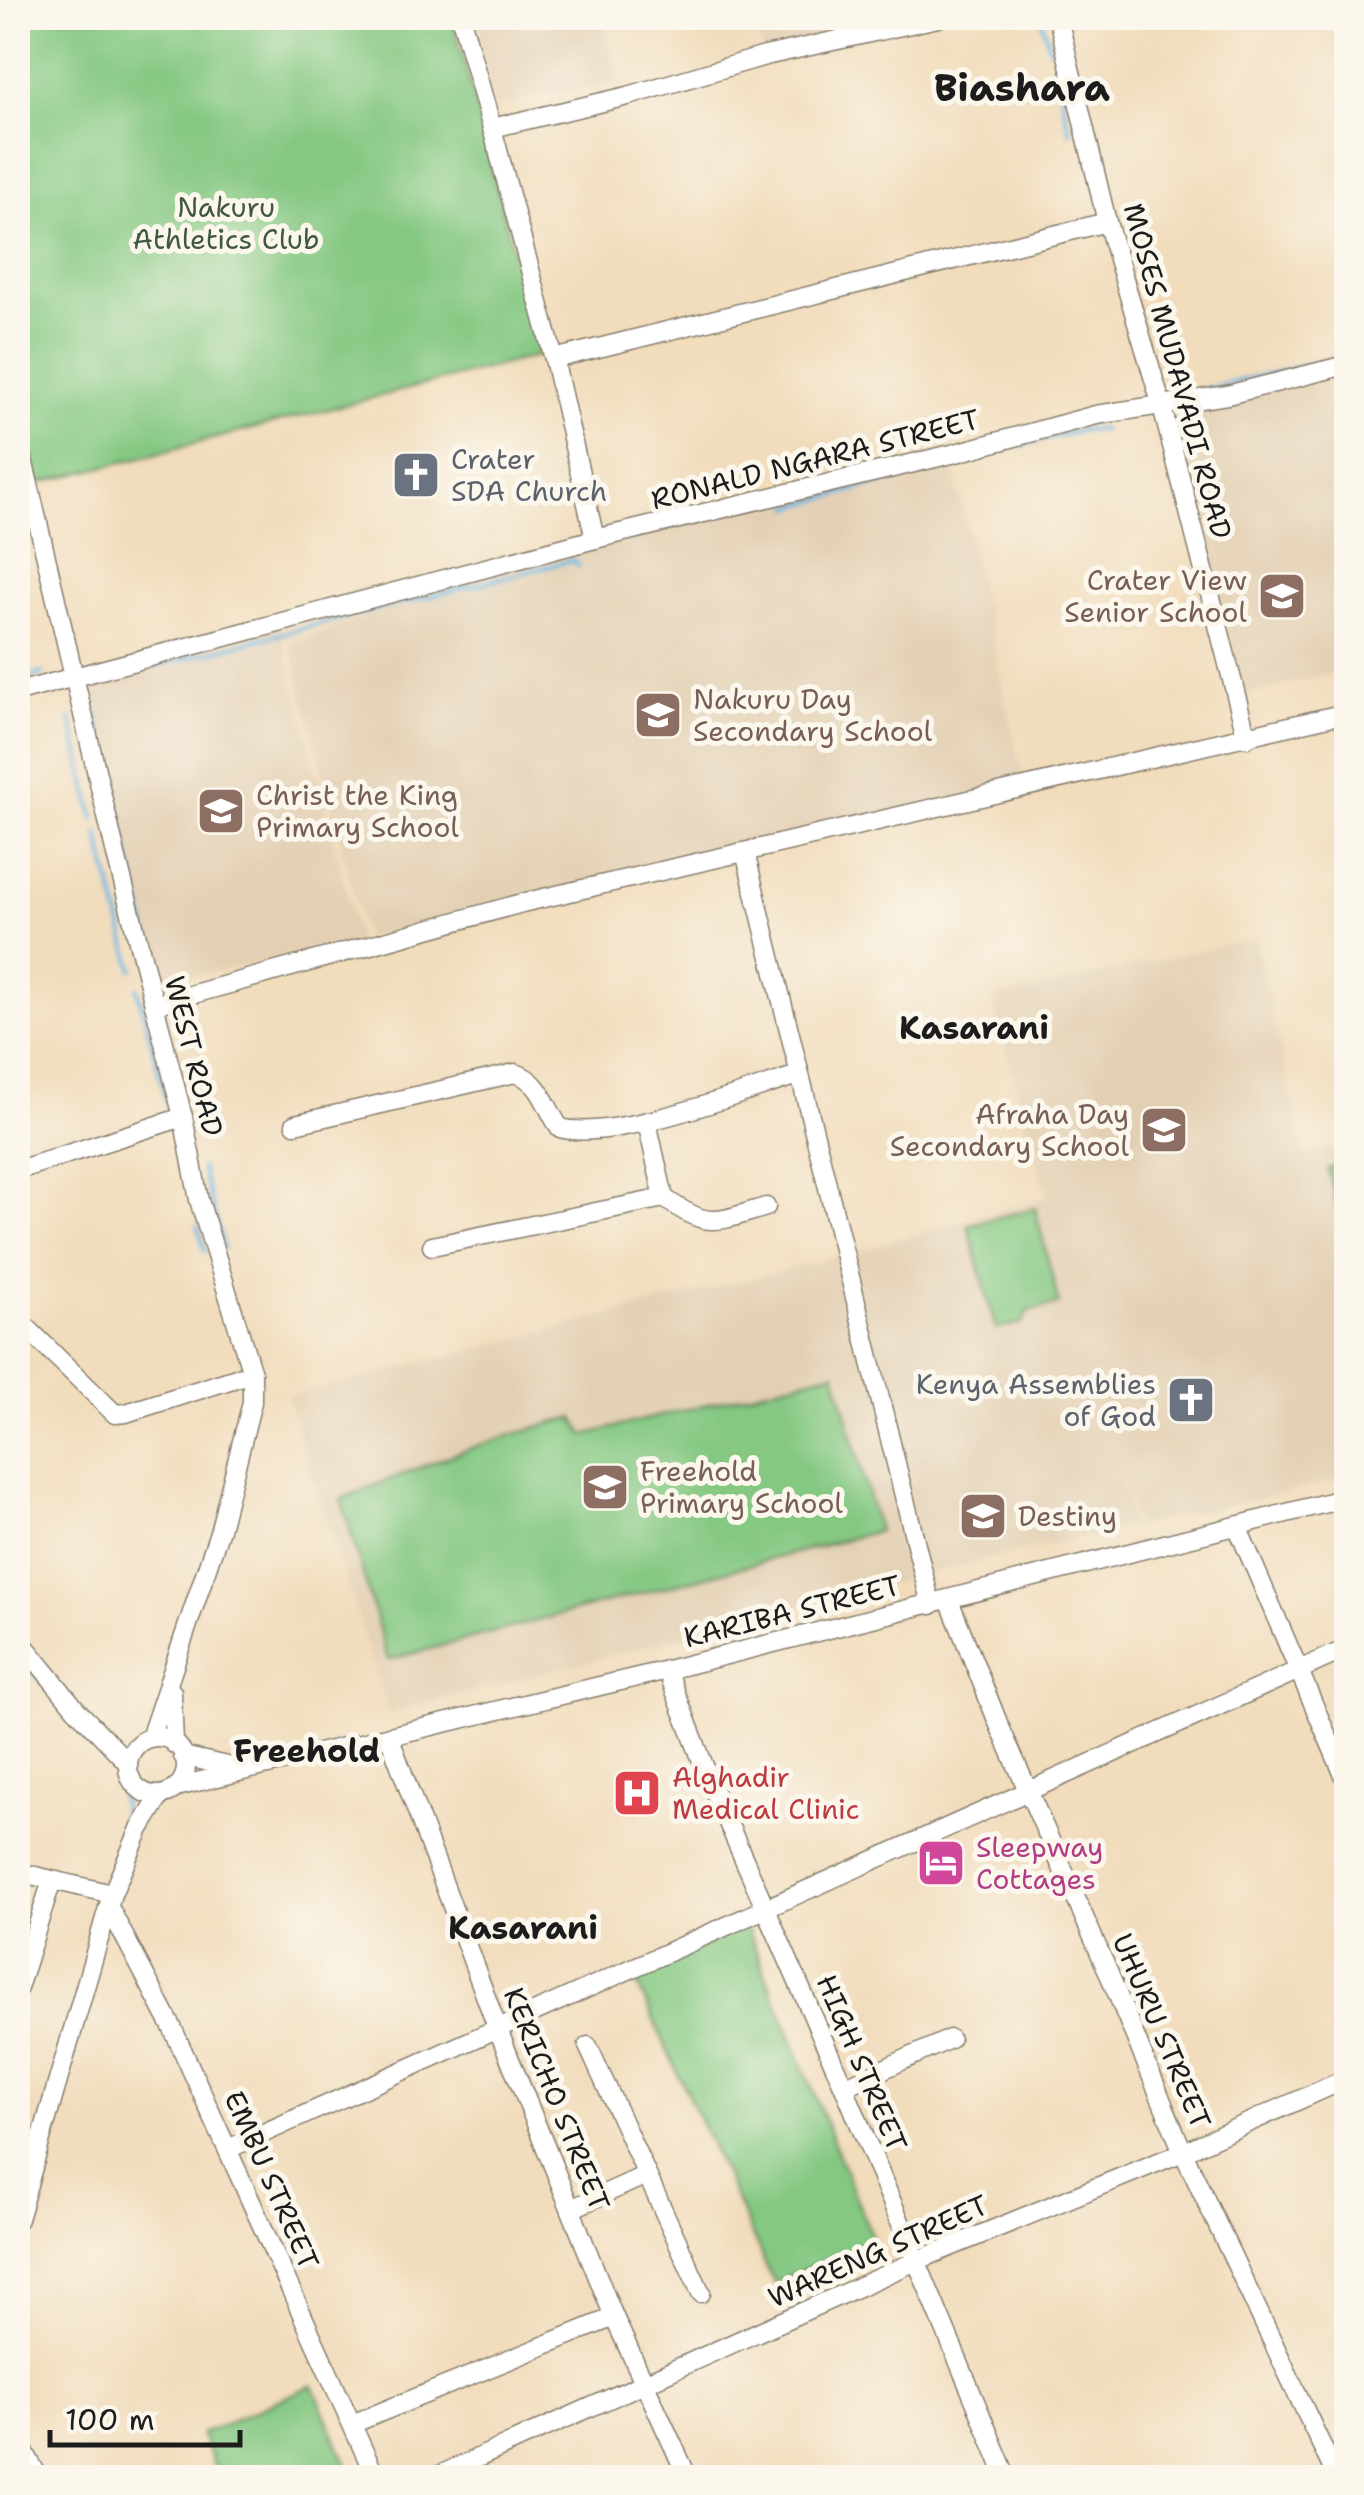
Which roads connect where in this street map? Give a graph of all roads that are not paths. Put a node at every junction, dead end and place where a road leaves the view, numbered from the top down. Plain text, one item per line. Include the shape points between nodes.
1 (461, 18) edge
2 (938, 18) edge
3 (1058, 18) edge
4 (492, 128) junction
5 (1107, 222) junction
6 (554, 359) junction
7 (1346, 365) edge
8 (1161, 403) junction
9 (18, 438) edge
10 (595, 540) junction
11 (76, 678) junction
12 (18, 692) edge
13 (1346, 713) edge
14 (1247, 738) junction
15 (745, 852) junction
16 (154, 1005) junction
17 (798, 1075) junction
18 (183, 1117) junction
19 (647, 1122) junction
20 (296, 1124) dead end
21 (18, 1170) edge
22 (664, 1198) junction
23 (766, 1206) dead end
24 (432, 1246) dead end
25 (18, 1319) edge
26 (252, 1374) junction
27 (1346, 1498) edge
28 (1237, 1526) junction
29 (940, 1602) junction
30 (18, 1638) edge
31 (1346, 1650) edge
32 (667, 1670) junction
33 (1297, 1670) junction
34 (171, 1681) junction
35 (97, 1728) junction
36 (390, 1736) junction
37 (144, 1741) junction
38 (179, 1750) junction
39 (128, 1763) junction
40 (249, 1772) junction
41 (1346, 1780) edge
42 (138, 1788) junction
43 (168, 1791) junction
44 (1029, 1792) junction
45 (140, 1829) junction
46 (18, 1872) edge
47 (52, 1880) junction
48 (111, 1902) junction
49 (765, 1911) junction
50 (18, 1988) edge
51 (497, 2027) junction
52 (950, 2039) dead end
53 (588, 2046) dead end
54 (1346, 2079) edge
55 (844, 2086) junction
56 (228, 2150) junction
57 (1184, 2152) junction
58 (646, 2175) junction
59 (23, 2182) edge
60 (571, 2209) junction
61 (18, 2219) edge
62 (916, 2261) junction
63 (702, 2293) dead end
64 (614, 2317) junction
65 (646, 2385) junction
66 (352, 2424) junction
67 (18, 2440) edge
68 (39, 2478) edge
69 (376, 2478) edge
70 (433, 2478) edge
71 (688, 2478) edge
72 (1008, 2478) edge
73 (1337, 2478) edge

1 - 4 street
2 - 4 street
3 - 5 street, MOSES MUDAVADI ROAD
4 - 6 street
5 - 6 street
5 - 8 street, MOSES MUDAVADI ROAD
6 - 10 street
7 - 8 street, RONALD NGARA STREET
8 - 10 street, RONALD NGARA STREET
8 - 14 street, MOSES MUDAVADI ROAD
9 - 11 street, WEST ROAD
10 - 11 street, RONALD NGARA STREET
11 - 12 street, RONALD NGARA STREET
11 - 16 street, WEST ROAD
13 - 14 street
14 - 15 street
15 - 16 street via 447,922
15 - 17 street, UHURU STREET
16 - 18 street, WEST ROAD
17 - 19 street
17 - 29 street, UHURU STREET
18 - 21 street
18 - 26 street, WEST ROAD via 200,1200
19 - 20 street via 560,1128 542,1094 515,1074
19 - 22 street
22 - 23 street via 708,1222
22 - 24 street
25 - 26 street via 116,1414
26 - 34 street, WEST ROAD via 252,1402 220,1529
27 - 28 street, KARIBA STREET
28 - 29 street, KARIBA STREET
28 - 33 street
29 - 32 street, KARIBA STREET
29 - 44 street, UHURU STREET
30 - 35 street
31 - 33 street
32 - 36 street, KARIBA STREET
32 - 49 street, HIGH STREET
33 - 41 street
33 - 44 street
34 - 37 street, WEST ROAD
34 - 38 street, WEST ROAD
35 - 37 street
35 - 39 street
36 - 40 street, KARIBA STREET
36 - 51 street, KERICHO STREET
37 - 38 street via 162,1738
37 - 39 street
38 - 40 street
38 - 43 street via 185,1772
39 - 42 street
40 - 43 street, KARIBA STREET
42 - 43 street
42 - 45 street
43 - 45 street
44 - 49 street
44 - 57 street, UHURU STREET
45 - 48 street
46 - 47 street
47 - 48 street
47 - 50 street
48 - 56 street, EMBU STREET
48 - 59 street
49 - 51 street
49 - 55 street, HIGH STREET
51 - 56 street
51 - 60 street, KERICHO STREET
52 - 55 street
53 - 58 street
54 - 57 street, WARENG STREET
55 - 62 street, HIGH STREET
56 - 66 street, EMBU STREET
57 - 62 street, WARENG STREET
57 - 73 street, UHURU STREET
58 - 60 street
58 - 63 street
59 - 61 street
60 - 64 street, KERICHO STREET
62 - 65 street, WARENG STREET
62 - 72 street, HIGH STREET
64 - 65 street, KERICHO STREET
64 - 66 street
65 - 70 street, WARENG STREET
65 - 71 street, KERICHO STREET
66 - 69 street, EMBU STREET
67 - 68 street

